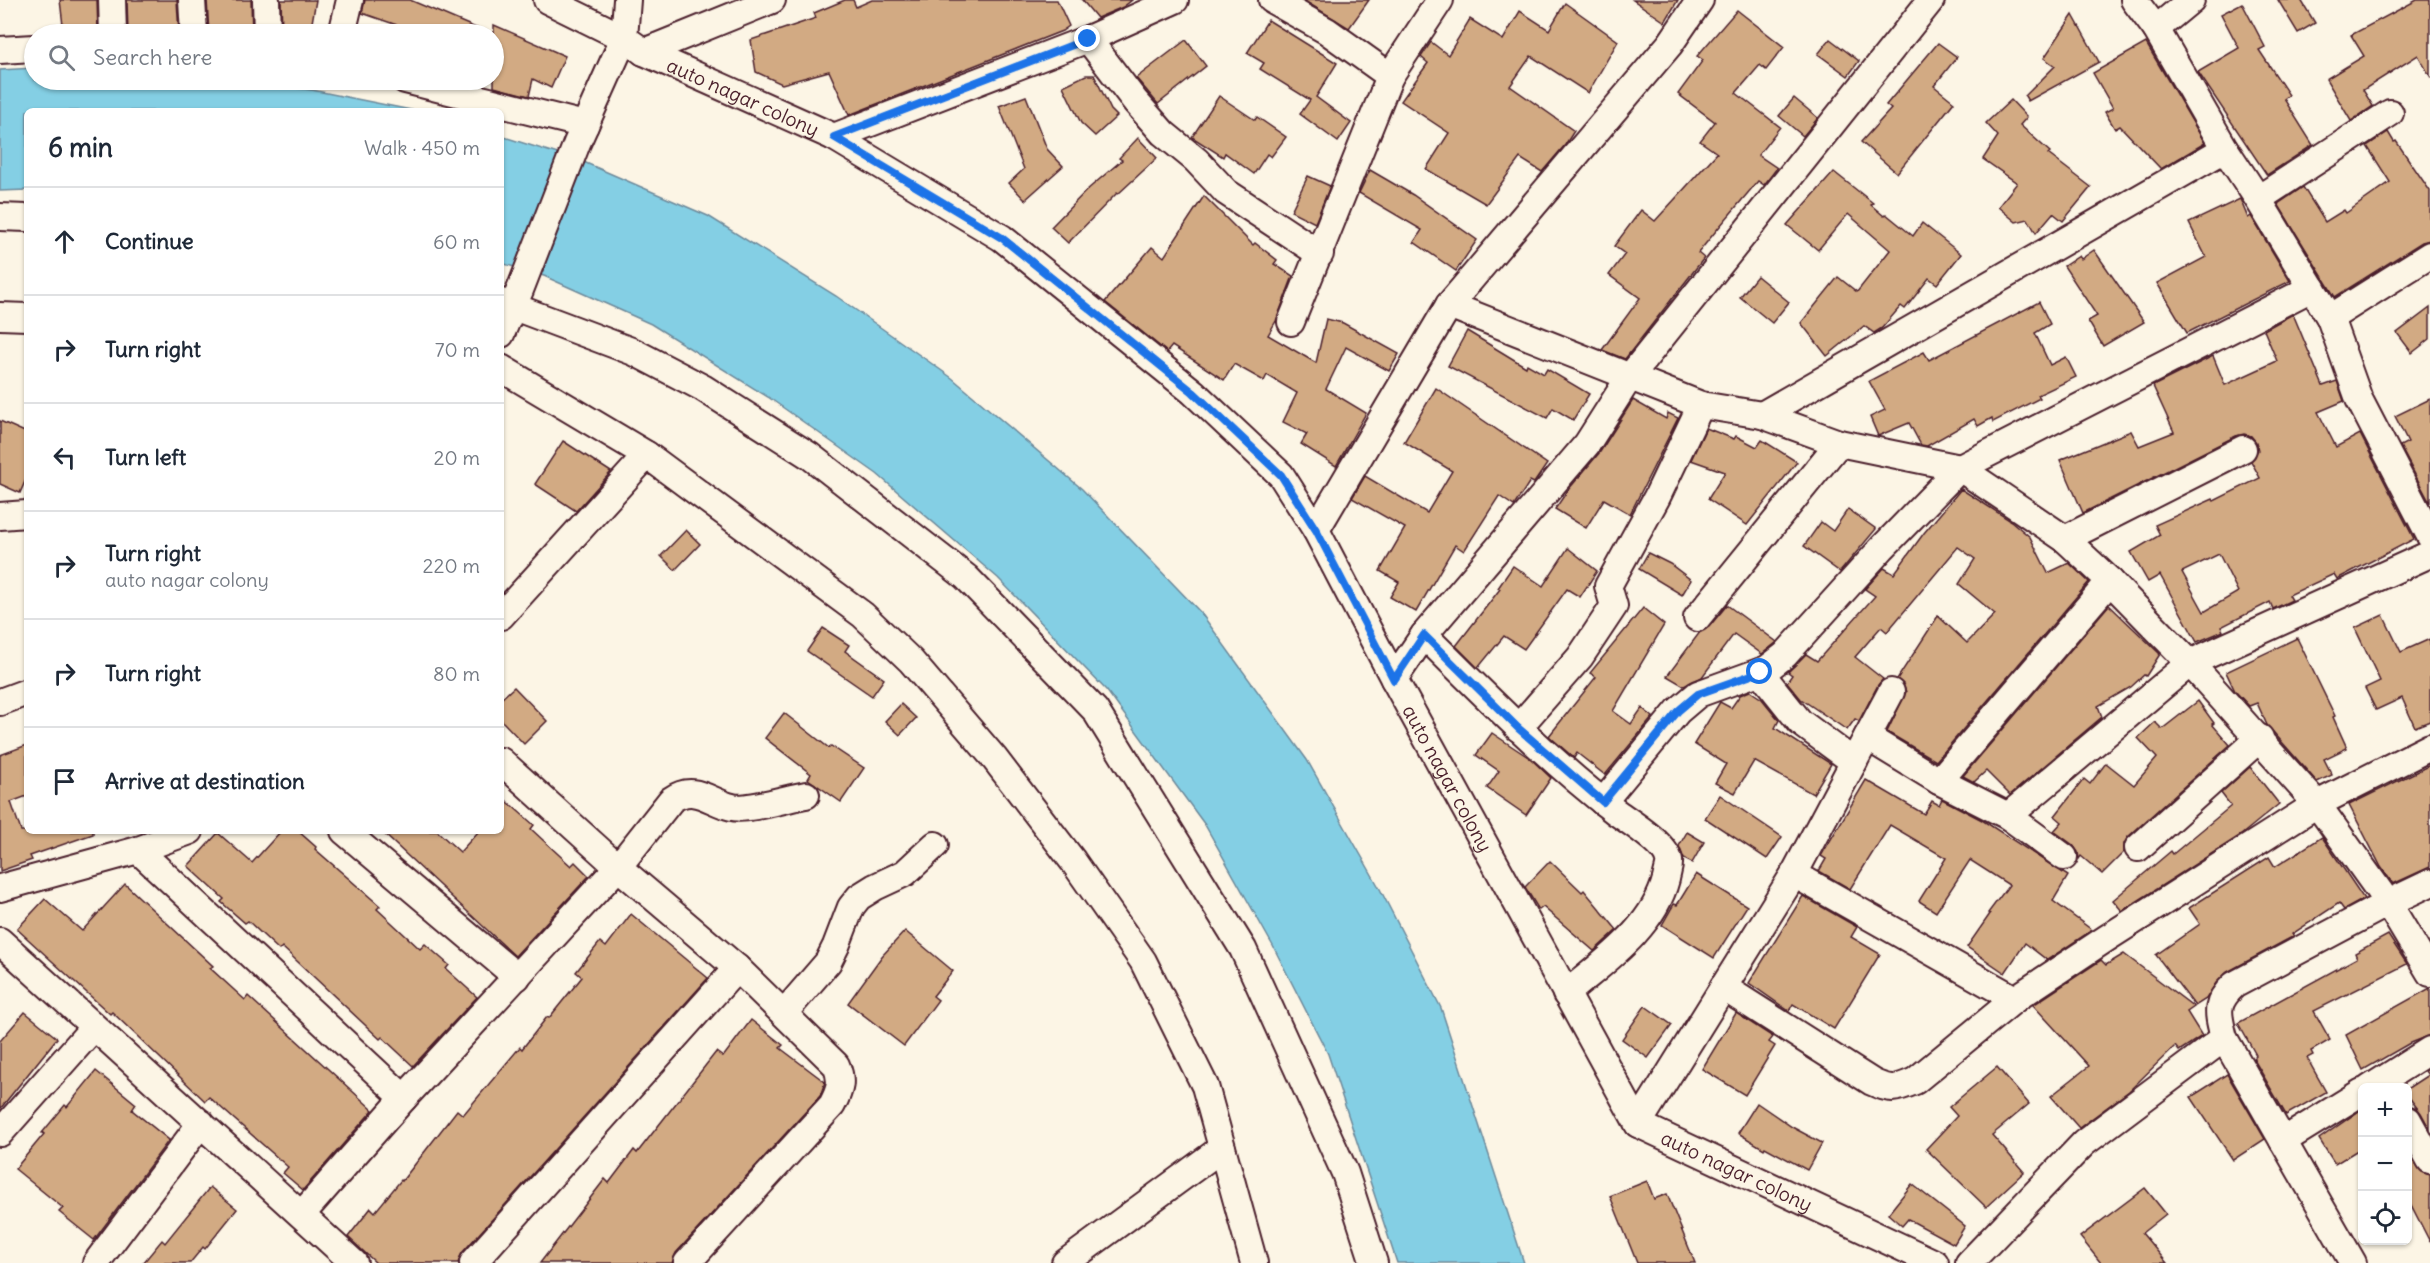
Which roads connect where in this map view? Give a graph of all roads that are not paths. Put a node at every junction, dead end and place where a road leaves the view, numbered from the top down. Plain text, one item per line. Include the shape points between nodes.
1 (112, 0) edge
2 (192, 0) edge
3 (266, 0) edge
4 (350, 0) edge
5 (547, 0) edge
6 (627, 0) edge
7 (772, 0) edge
8 (1175, 0) edge
9 (1272, 0) edge
10 (1440, 0) edge
11 (1700, 0) edge
12 (1931, 0) edge
13 (2134, 0) edge
14 (2191, 0) edge
15 (113, 24) edge
16 (193, 24) edge
17 (267, 24) edge
18 (344, 24) edge
19 (2156, 29) junction
20 (1088, 39) junction
21 (634, 45) junction
22 (24, 49) edge
23 (0, 50) edge
24 (1390, 76) junction
25 (438, 90) edge
26 (496, 108) edge
27 (504, 110) edge
28 (2390, 113) dead end
29 (581, 134) junction
30 (834, 137) junction
31 (2225, 149) junction
32 (2258, 199) junction
33 (0, 217) edge
34 (24, 218) edge
35 (1320, 254) junction
36 (2430, 255) edge
37 (2312, 288) junction
38 (512, 299) edge
39 (1449, 305) junction
40 (0, 316) edge
41 (24, 317) edge
42 (2330, 318) junction
43 (1291, 322) dead end
44 (504, 324) edge
45 (504, 370) edge
46 (1629, 378) junction
47 (1701, 405) junction
48 (1762, 415) junction
49 (1839, 443) junction
50 (2244, 449) dead end
51 (647, 455) junction
52 (1960, 468) junction
53 (1316, 530) junction
54 (2430, 536) edge
55 (2065, 538) junction
56 (2430, 554) edge
57 (2110, 581) junction
58 (504, 613) edge
59 (1697, 618) dead end
60 (1424, 635) junction
61 (2190, 663) junction
62 (1760, 672) junction
63 (1394, 680) junction
64 (1892, 692) dead end
65 (24, 693) edge
66 (0, 702) edge
67 (1518, 728) junction
68 (1867, 737) junction
69 (2260, 738) junction
70 (2430, 747) edge
71 (1854, 762) junction
72 (504, 764) edge
73 (1939, 781) junction
74 (806, 795) dead end
75 (1603, 802) junction
76 (2318, 804) junction
77 (2008, 816) junction
78 (182, 834) edge
79 (348, 834) edge
80 (935, 845) dead end
81 (2138, 848) dead end
82 (138, 850) junction
83 (2064, 857) dead end
84 (618, 867) junction
85 (1794, 874) junction
86 (2430, 883) edge
87 (0, 888) edge
88 (2388, 903) junction
89 (0, 942) edge
90 (737, 968) junction
91 (2430, 973) edge
92 (517, 978) junction
93 (1723, 987) junction
94 (1566, 994) junction
95 (2015, 999) junction
96 (784, 1013) junction
97 (94, 1027) junction
98 (2224, 1038) junction
99 (2430, 1050) edge
100 (2382, 1083) edge
101 (2358, 1097) edge
102 (404, 1098) junction
103 (201, 1123) junction
104 (1638, 1124) junction
105 (2412, 1127) edge
106 (0, 1133) edge
107 (2283, 1141) junction
108 (1222, 1148) junction
109 (2430, 1160) edge
110 (302, 1214) junction
111 (102, 1261) edge
112 (354, 1263) edge
113 (473, 1263) edge
114 (687, 1263) edge
115 (1065, 1263) edge
116 (1254, 1263) edge
117 (1374, 1263) edge
118 (1935, 1263) edge
119 (1969, 1263) edge
120 (2353, 1263) edge

1 - 15 street
2 - 16 street
3 - 17 street
4 - 18 street
5 - 21 street, auto nagar colony
6 - 21 street
7 - 21 street
8 - 20 street
9 - 24 street via 1327,31
10 - 24 street
11 - 39 street via 1670,44
12 - 46 street
13 - 19 street
14 - 19 street
19 - 31 street
20 - 30 street
20 - 35 street via 1162,133 1196,160 1226,192
21 - 29 street
21 - 30 street, auto nagar colony
22 - 23 street
24 - 35 street
25 - 26 street
27 - 29 street
28 - 32 street
29 - 38 street
30 - 53 street, auto nagar colony via 1002,238 1193,392 1281,475
31 - 32 street
31 - 48 street
32 - 37 street
33 - 34 street
35 - 43 street
36 - 42 street
37 - 42 street
37 - 52 street
38 - 44 street
38 - 117 street via 634,352 703,388 810,456 966,576 1095,710 1243,949 1345,1173
39 - 46 street
39 - 53 street
40 - 41 street
42 - 54 street via 2359,399
45 - 51 street
46 - 47 street
46 - 60 street via 1587,444
47 - 48 street
47 - 67 street via 1658,497 1608,586 1614,606 1580,657
48 - 49 street
49 - 52 street
49 - 59 street
50 - 55 street
51 - 58 street
51 - 108 street via 863,615 911,661 994,758 1143,961 1205,1086
52 - 55 street
52 - 62 street via 1785,655
53 - 63 street, auto nagar colony
55 - 57 street
56 - 61 street
57 - 61 street
57 - 73 street
60 - 63 street
60 - 67 street
61 - 69 street
61 - 77 street
62 - 71 street via 1800,722
62 - 75 street via 1698,694 1678,711
63 - 94 street, auto nagar colony
64 - 68 street
65 - 66 street
67 - 75 street
68 - 71 street
68 - 73 street
69 - 76 street
69 - 81 street
70 - 76 street
71 - 85 street
72 - 84 street
73 - 77 street
74 - 84 street via 743,808 694,793 679,794 670,800
75 - 94 street via 1662,847 1669,860 1667,872 1662,894 1638,929
76 - 88 street
76 - 95 street
77 - 83 street
78 - 82 street
79 - 92 street
80 - 96 street via 905,873 859,897 828,962
82 - 87 street
82 - 102 street
84 - 90 street
84 - 92 street
85 - 93 street
85 - 95 street
86 - 88 street
88 - 91 street
88 - 98 street via 2234,985 2223,996 2218,1011
89 - 97 street
90 - 96 street
90 - 113 street
92 - 102 street
93 - 95 street via 1886,1089 1915,1081
93 - 104 street
94 - 104 street, auto nagar colony
96 - 114 street via 836,1065 842,1078 839,1092 832,1105
97 - 103 street
97 - 106 street
98 - 107 street
98 - 119 street via 2084,1143
99 - 100 street
101 - 107 street
102 - 110 street
103 - 110 street
103 - 111 street
104 - 118 street, auto nagar colony
105 - 109 street
107 - 120 street
108 - 115 street
108 - 116 street
110 - 112 street

